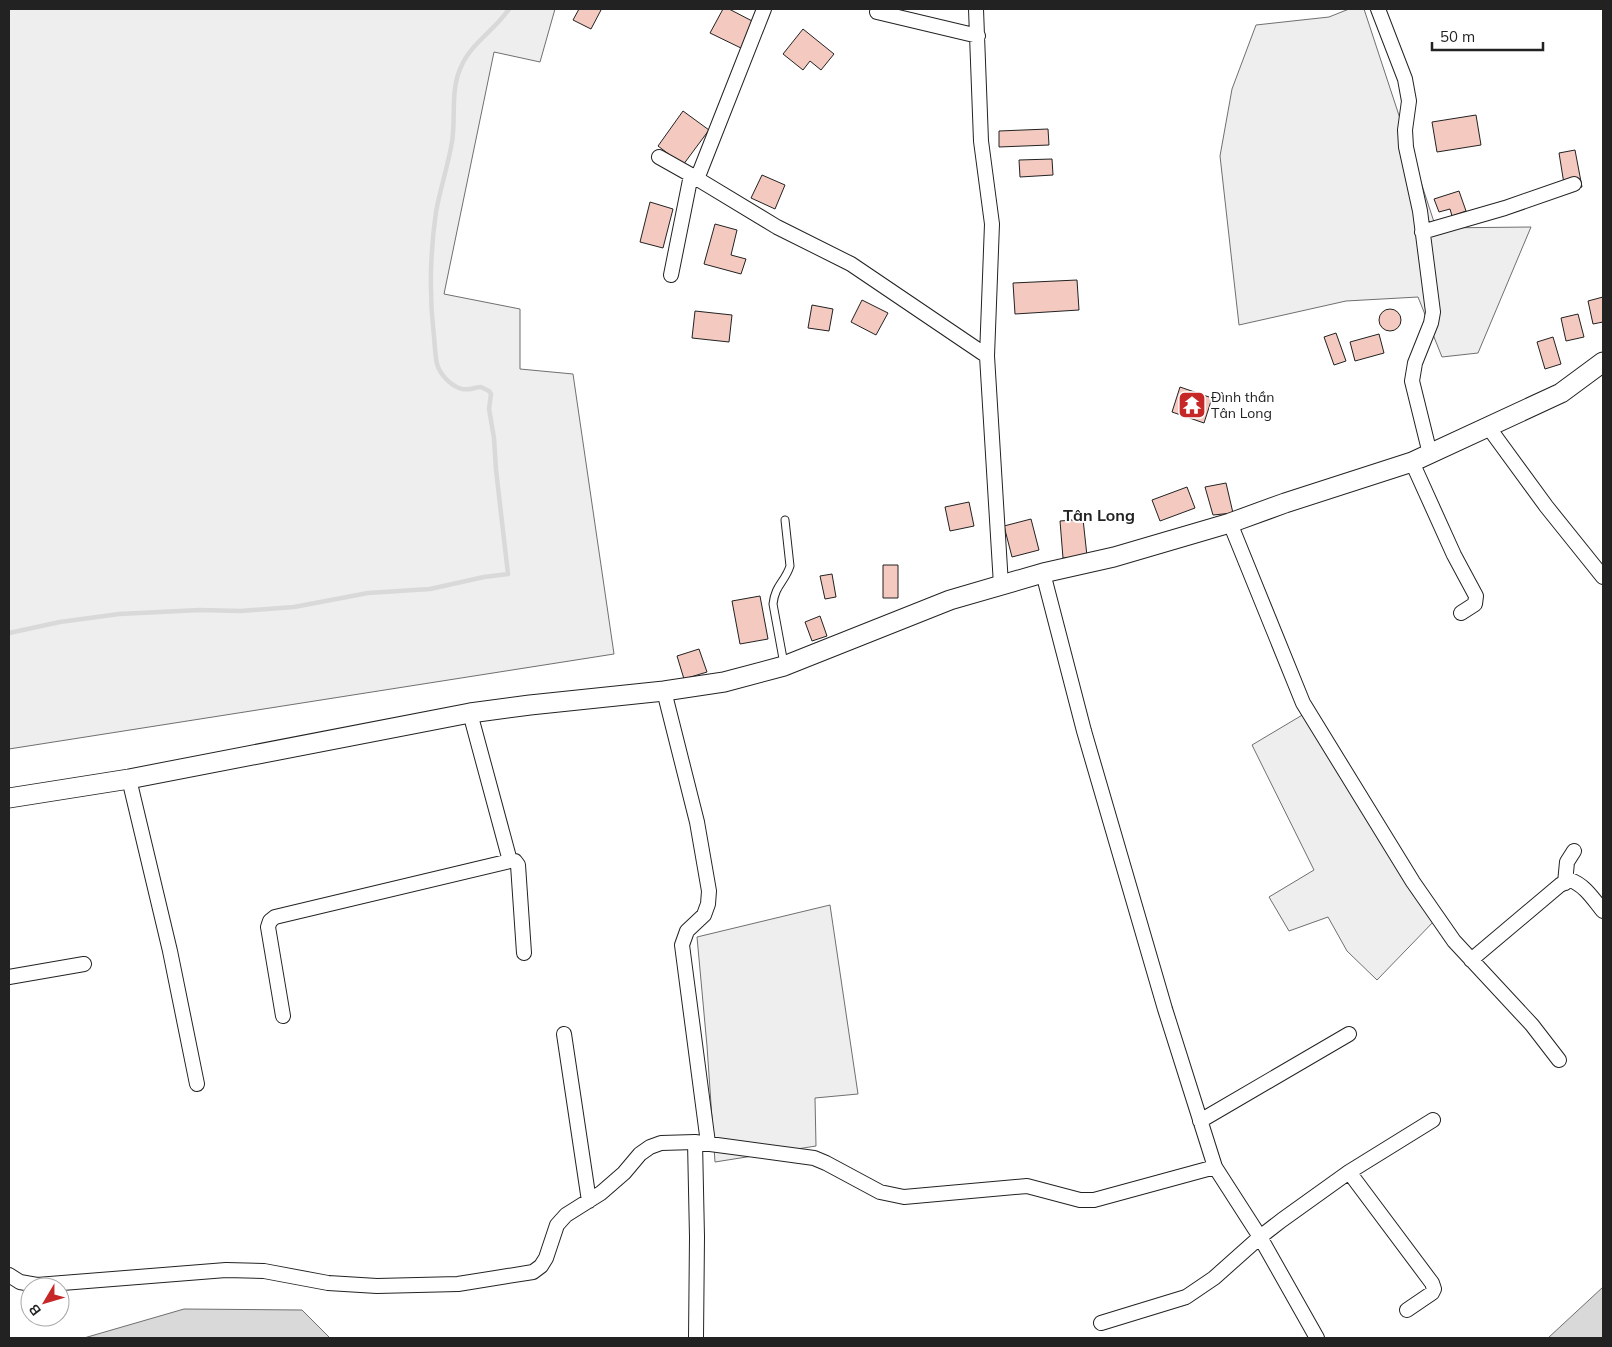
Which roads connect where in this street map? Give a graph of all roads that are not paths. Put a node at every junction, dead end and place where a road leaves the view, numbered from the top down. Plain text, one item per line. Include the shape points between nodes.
1 (764, 9) edge
2 (976, 9) edge
3 (1378, 9) edge
4 (878, 12) dead end
5 (978, 36) junction
6 (659, 157) dead end
7 (694, 177) junction
8 (1574, 184) dead end
9 (1422, 232) junction
10 (671, 275) dead end
11 (987, 356) junction
12 (1603, 362) edge
13 (1488, 428) junction
14 (1430, 454) junction
15 (1412, 462) junction
16 (785, 520) dead end
17 (1230, 523) junction
18 (1043, 573) junction
19 (1603, 577) edge
20 (1000, 585) junction
21 (1461, 613) dead end
22 (784, 666) junction
23 (664, 691) junction
24 (470, 713) junction
25 (129, 780) junction
26 (9, 798) edge
27 (1574, 851) dead end
28 (510, 861) junction
29 (1565, 883) junction
30 (1603, 911) edge
31 (524, 953) dead end
32 (1470, 960) junction
33 (84, 964) dead end
34 (9, 977) edge
35 (283, 1016) dead end
36 (564, 1034) dead end
37 (1349, 1034) dead end
38 (1559, 1060) dead end
39 (197, 1084) dead end
40 (1433, 1120) dead end
41 (1200, 1121) junction
42 (701, 1142) junction
43 (1216, 1167) junction
44 (1349, 1172) junction
45 (589, 1201) junction
46 (1260, 1237) junction
47 (9, 1275) edge
48 (1407, 1310) dead end
49 (1101, 1323) dead end
50 (696, 1338) edge
51 (1317, 1338) edge

1 - 7 street
2 - 5 street
3 - 9 street via 1405,79 1409,102 1406,147
4 - 5 street
5 - 11 street via 981,141 992,224
6 - 7 street
7 - 10 street
7 - 11 street via 777,227 851,264
8 - 9 street
9 - 14 street via 1433,312 1412,381
11 - 20 street
12 - 13 street via 1561,393
13 - 14 street
13 - 19 street
14 - 15 street
15 - 17 street
15 - 21 street via 1476,596 1475,604
16 - 22 lane via 790,566 778,585 773,604
17 - 18 street
17 - 32 street via 1303,703 1413,882
18 - 20 street
18 - 41 street via 1084,731
20 - 22 street via 950,600
22 - 23 street via 724,682
23 - 24 street
23 - 42 street via 697,822 709,891 704,915 687,930 682,945
24 - 25 street
24 - 28 street
25 - 26 street
25 - 39 street via 170,951
27 - 29 street via 1567,862
28 - 31 street via 518,865
28 - 35 street via 275,917 268,928
29 - 30 street via 1570,880 1577,882
29 - 32 street
32 - 38 street via 1532,1025
33 - 34 street
36 - 45 street
37 - 41 street
40 - 44 street
41 - 43 street
42 - 43 street via 814,1158 880,1192 904,1197 1027,1186 1080,1200 1094,1200
42 - 45 street via 661,1143 650,1147
42 - 50 street
43 - 46 street
44 - 46 street
44 - 48 street via 1432,1283 1432,1293
45 - 47 street via 566,1215 557,1225 546,1258 532,1272 458,1284 377,1286 226,1270 37,1285 20,1282
46 - 49 street via 1214,1278 1186,1297
46 - 51 street

